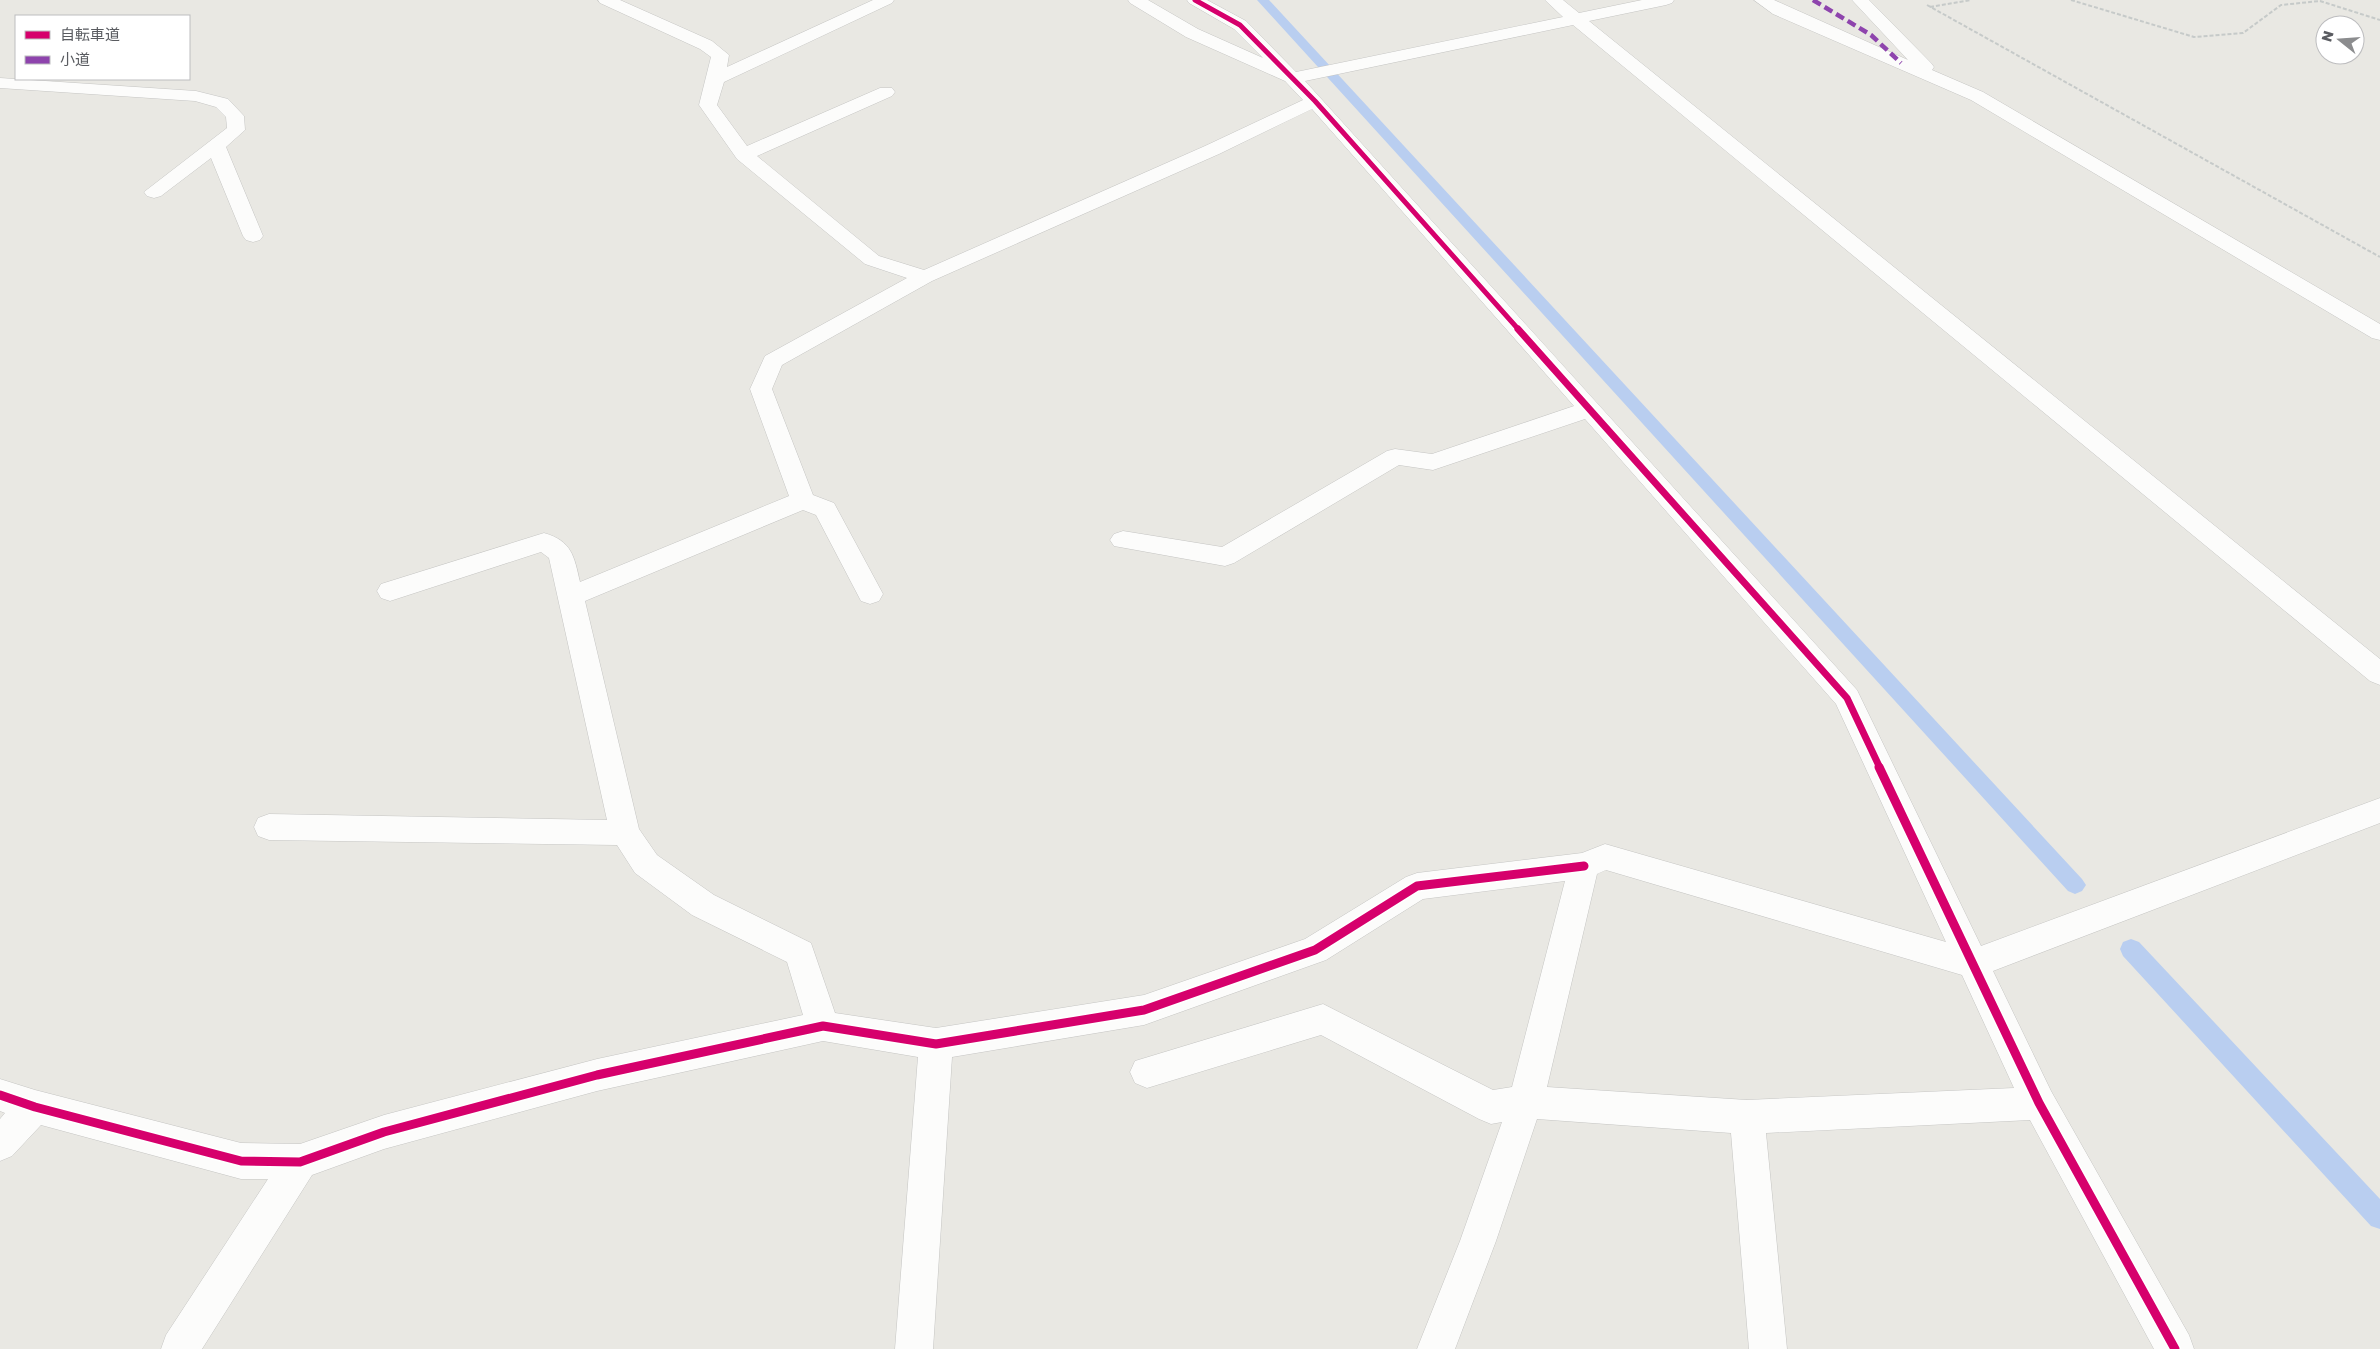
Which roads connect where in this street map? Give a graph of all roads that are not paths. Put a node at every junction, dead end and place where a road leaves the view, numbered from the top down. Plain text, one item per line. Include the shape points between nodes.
1 (606, 0) edge
2 (886, 0) edge
3 (1136, 0) edge
4 (1195, 0) edge
5 (1232, 0) edge
6 (1553, 0) edge
7 (1666, 0) edge
8 (1762, 0) edge
9 (1860, 0) edge
10 (1575, 18) junction
11 (1240, 26) junction
12 (1934, 77) junction
13 (1292, 78) junction
14 (716, 79) junction
15 (0, 83) edge
16 (886, 92) dead end
17 (1314, 101) junction
18 (216, 146) junction
19 (744, 155) junction
20 (154, 192) dead end
21 (253, 236) dead end
22 (925, 277) junction
23 (2380, 332) edge
24 (1589, 409) junction
25 (803, 500) junction
26 (1124, 540) dead end
27 (390, 591) dead end
28 (870, 594) dead end
29 (571, 596) junction
30 (2380, 674) edge
31 (2380, 810) edge
32 (269, 827) dead end
33 (625, 833) junction
34 (1584, 866) junction
35 (1973, 964) junction
36 (822, 1026) junction
37 (936, 1044) junction
38 (1147, 1072) dead end
39 (0, 1095) edge
40 (1526, 1102) junction
41 (2038, 1104) junction
42 (35, 1107) junction
43 (1747, 1117) junction
44 (0, 1144) edge
45 (300, 1162) junction
46 (180, 1349) edge
47 (914, 1349) edge
48 (1436, 1349) edge
49 (1768, 1349) edge
50 (2174, 1349) edge

1 - 14 street via 706,45 720,55
2 - 14 street
3 - 13 street via 1192,33
4 - 11 street
5 - 11 street
6 - 10 street
7 - 10 street
8 - 12 street
9 - 12 street
10 - 13 street
10 - 30 street
11 - 13 street
12 - 23 street via 1977,96
13 - 17 street
14 - 19 street via 708,105
15 - 18 street via 196,96 222,103 236,116 236,130
16 - 19 street
17 - 22 street via 1212,150
17 - 24 street
18 - 20 street
18 - 21 street
19 - 22 street via 872,260
22 - 25 street via 774,361 761,389
24 - 26 street via 1433,462 1395,457 1225,557
24 - 35 street via 1847,698
25 - 28 street via 825,509
25 - 29 street
27 - 29 street via 544,542 561,554
29 - 33 street
31 - 35 street
32 - 33 street
33 - 36 street via 646,864 704,905 800,953
34 - 35 street via 1606,857
34 - 37 street via 1417,886 1315,950 1144,1010
34 - 40 street
35 - 41 street
36 - 37 street
36 - 45 street via 597,1075 384,1132
37 - 47 street
38 - 40 street via 1323,1019 1491,1107
39 - 42 street
40 - 43 street
40 - 48 street
41 - 43 street
41 - 50 street
42 - 44 street
42 - 45 street via 241,1161
43 - 49 street
45 - 46 street

